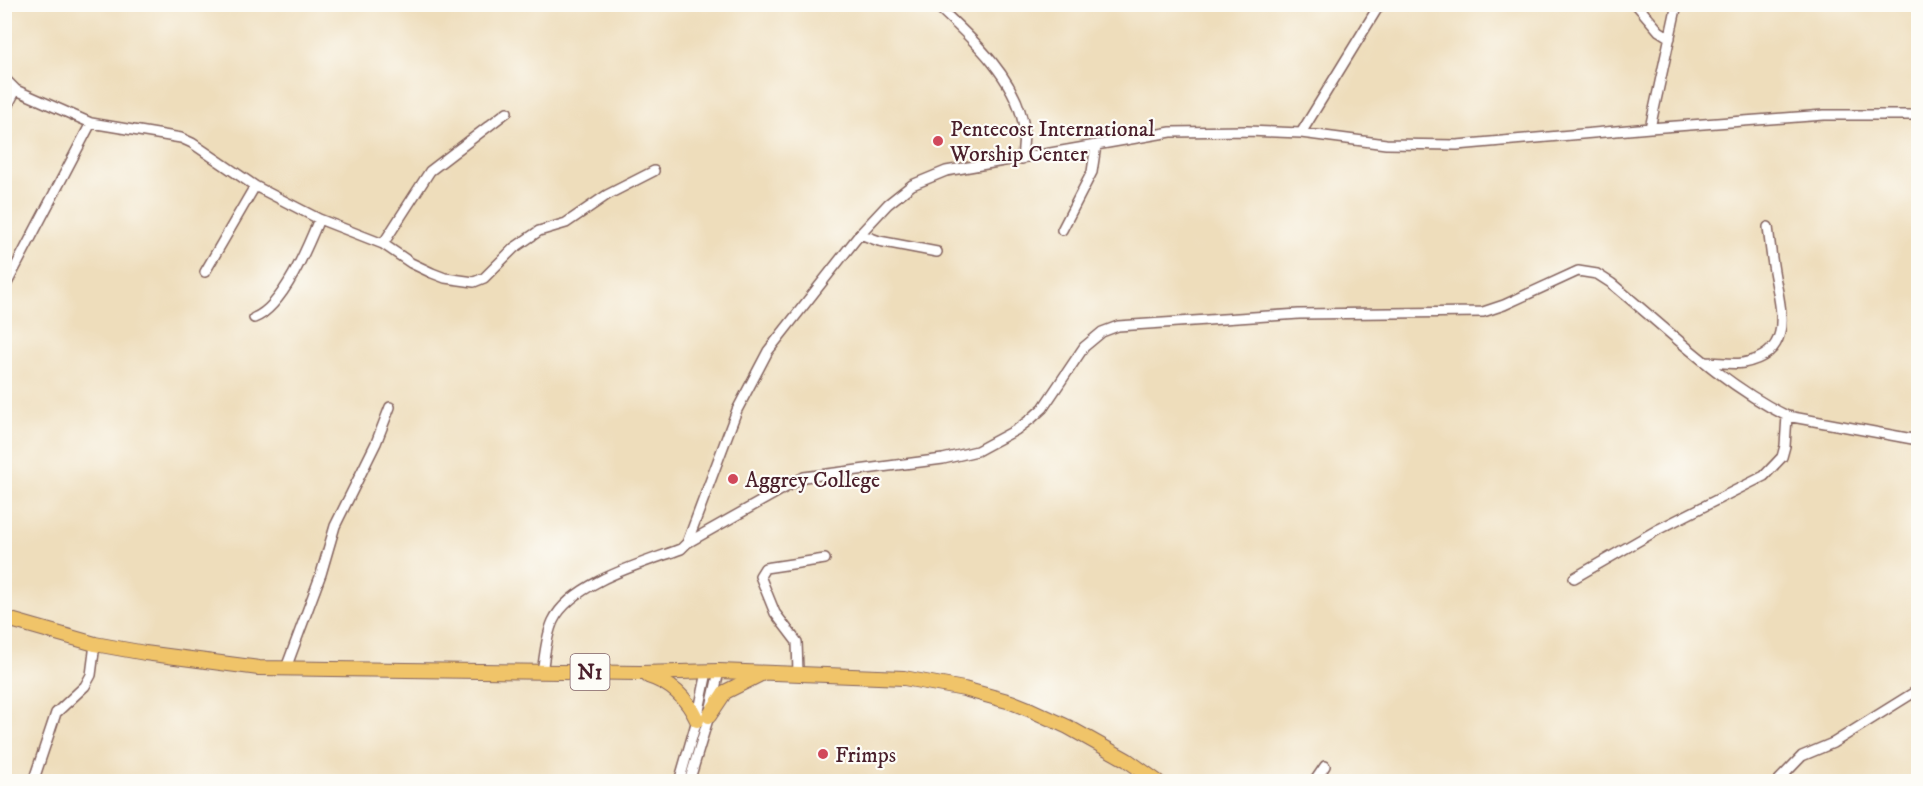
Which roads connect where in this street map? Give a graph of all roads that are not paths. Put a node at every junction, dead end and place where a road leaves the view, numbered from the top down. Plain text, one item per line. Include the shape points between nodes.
1 (935, 4) edge
2 (1380, 4) edge
3 (1636, 4) edge
4 (1677, 4) edge
5 (1670, 38) junction
6 (4, 78) edge
7 (16, 90) junction
8 (4, 112) edge
9 (507, 112) dead end
10 (1918, 115) edge
11 (91, 123) junction
12 (1650, 128) junction
13 (1301, 133) junction
14 (1096, 145) junction
15 (1022, 159) junction
16 (654, 171) dead end
17 (255, 186) junction
18 (320, 219) junction
19 (1768, 227) dead end
20 (1062, 230) dead end
21 (860, 234) junction
22 (383, 244) junction
23 (937, 252) dead end
24 (205, 272) dead end
25 (4, 289) edge
26 (254, 318) dead end
27 (1706, 362) junction
28 (390, 407) dead end
29 (1786, 416) junction
30 (1918, 440) edge
31 (687, 543) junction
32 (825, 559) dead end
33 (1574, 578) dead end
34 (4, 618) edge
35 (95, 644) junction
36 (286, 668) junction
37 (713, 671) junction
38 (542, 672) junction
39 (798, 672) junction
40 (763, 673) junction
41 (640, 674) junction
42 (1918, 690) edge
43 (703, 718) junction
44 (1325, 766) dead end
45 (33, 782) edge
46 (679, 782) edge
47 (689, 782) edge
48 (1158, 782) edge
49 (1314, 782) edge
50 (1777, 782) edge

1 - 15 street via 978,46 1005,81 1017,103 1024,132
2 - 13 street
3 - 5 street
4 - 5 street
5 - 12 street
6 - 7 street
7 - 8 street
7 - 11 street
9 - 22 street via 430,171
10 - 12 street via 1824,115
11 - 17 street via 181,138
11 - 25 street
12 - 13 street via 1457,146 1386,144
13 - 14 street via 1171,132
14 - 15 street
14 - 20 street via 1092,172
15 - 21 street via 946,171 912,185
16 - 22 street via 601,198 566,223 539,231 514,248 479,282 432,273
17 - 18 street
17 - 24 street
18 - 22 street
18 - 26 street via 295,272 263,315
19 - 27 street via 1782,306 1779,341 1756,360
21 - 23 street
21 - 31 street via 776,339 759,368 736,410
27 - 29 street
27 - 31 street via 1611,283 1586,272 1568,274 1483,312 1299,314 1118,326 1102,332 1084,347 1037,413 988,446 943,459 804,477
28 - 36 street via 335,526
29 - 30 street
29 - 33 street via 1782,457 1764,476
31 - 38 street via 576,594 552,624
32 - 39 street via 765,568 760,576 775,613 797,642
34 - 35 highway, N1
35 - 36 highway, N1 via 218,663
35 - 45 street via 91,675 85,686 56,713
36 - 38 highway, N1
37 - 40 highway, N1
37 - 41 highway, N1
37 - 43 street
38 - 41 highway, N1
39 - 40 highway, N1
39 - 48 highway, N1 via 904,678 1011,702 1068,727
40 - 43 highway via 725,692
41 - 43 highway via 672,687
42 - 50 street via 1833,743 1802,756
43 - 46 street
43 - 47 street
44 - 49 street

